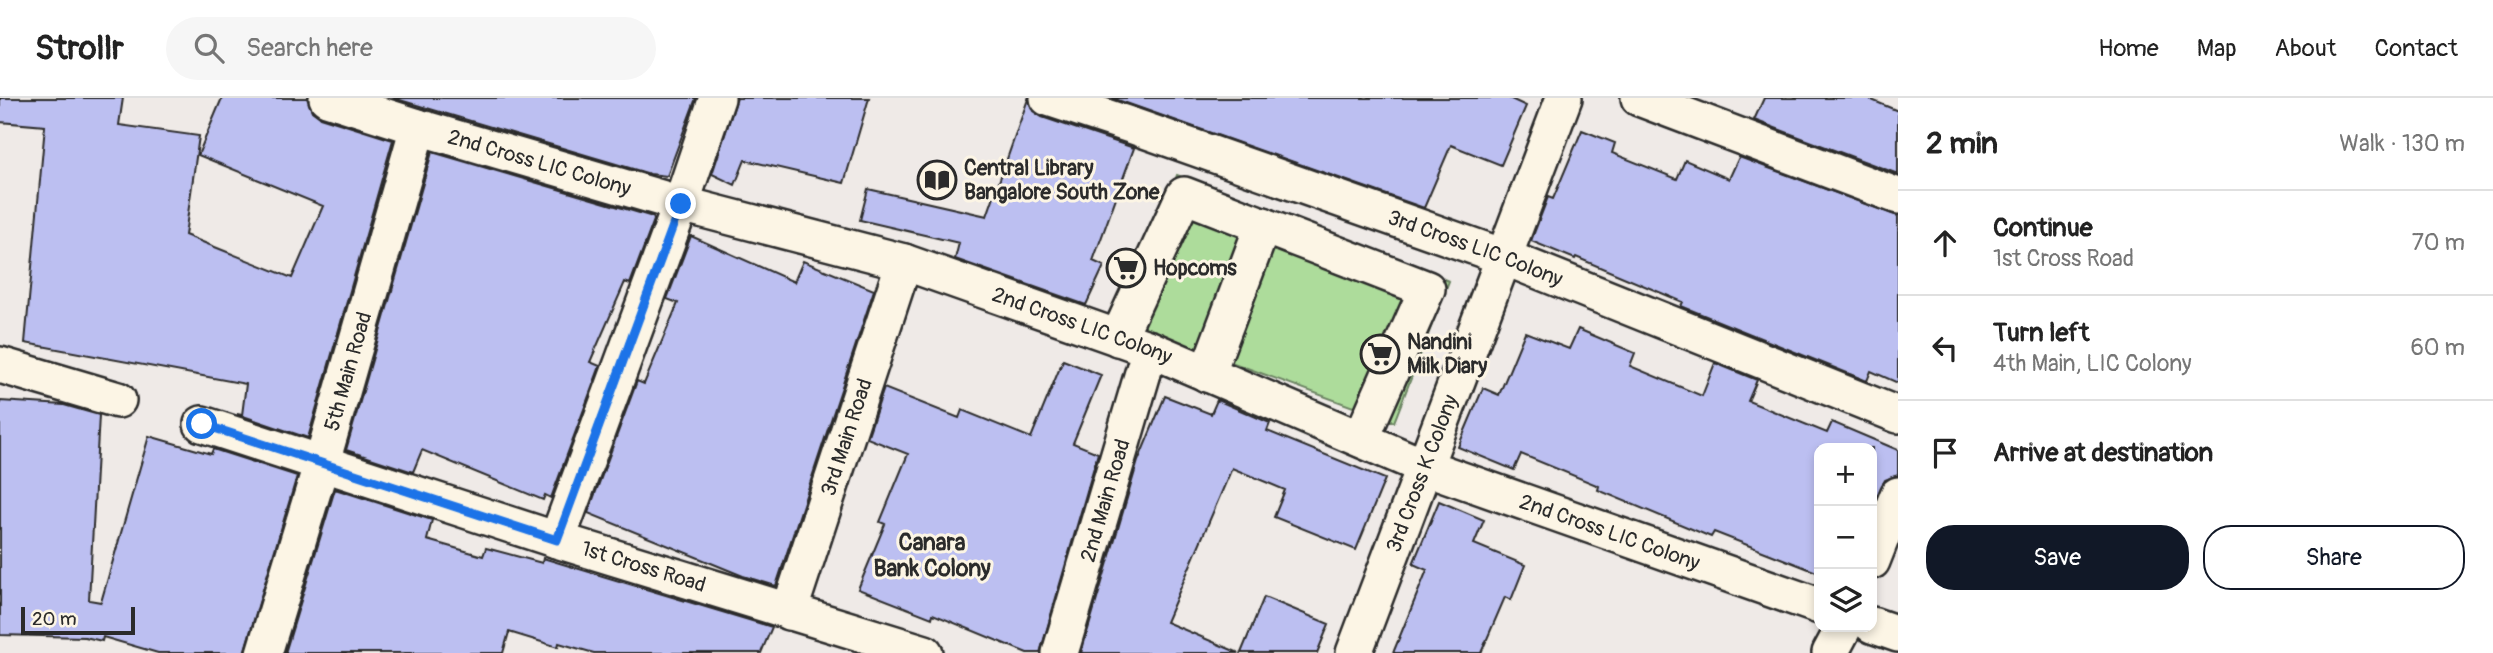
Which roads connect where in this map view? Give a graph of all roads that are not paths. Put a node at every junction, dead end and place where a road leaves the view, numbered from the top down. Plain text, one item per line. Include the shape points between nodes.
1 (327, 98) edge
2 (717, 98) edge
3 (1048, 98) edge
4 (1564, 98) edge
5 (1639, 98) edge
6 (418, 127) junction
7 (1319, 191) junction
8 (1898, 196) edge
9 (681, 204) junction
10 (1263, 225) junction
11 (1300, 240) junction
12 (1504, 257) junction
13 (904, 262) junction
14 (1134, 343) junction
15 (0, 365) edge
16 (1207, 374) junction
17 (118, 400) dead end
18 (1898, 415) edge
19 (202, 424) dead end
20 (1361, 439) junction
21 (322, 462) junction
22 (1425, 467) junction
23 (1898, 495) edge
24 (557, 540) junction
25 (1877, 548) edge
26 (1814, 604) edge
27 (789, 612) junction
28 (1877, 627) edge
29 (1841, 632) edge
30 (1898, 634) edge
31 (264, 653) edge
32 (925, 653) edge
33 (1060, 653) edge
34 (1354, 653) edge
35 (1830, 653) edge

1 - 6 street, 2nd Cross LIC Colony
2 - 9 street
3 - 7 street, 3rd Cross LIC Colony
4 - 12 street, 3rd Cross K Colony
5 - 8 street
6 - 9 street, 2nd Cross LIC Colony
6 - 21 street, 5th Main Road
7 - 11 street
7 - 12 street, 3rd Cross LIC Colony
9 - 13 street, 2nd Cross LIC Colony
9 - 24 street
10 - 11 street
10 - 14 street, 2nd Main Road via 1184,194
10 - 16 street
11 - 20 street via 1427,289
12 - 18 street, 3rd Cross LIC Colony
12 - 22 street, 3rd Cross K Colony
13 - 14 street, 2nd Cross LIC Colony
13 - 27 street, 3rd Main Road
14 - 16 street, 2nd Cross LIC Colony
14 - 33 street, 2nd Main Road
15 - 17 street
16 - 20 street, 2nd Cross LIC Colony
19 - 21 street, 1st Cross Road
20 - 22 street, 2nd Cross LIC Colony
21 - 24 street, 1st Cross Road
21 - 31 street, 5th Main Road
22 - 26 street, 2nd Cross LIC Colony
22 - 34 street, 3rd Cross K Colony
23 - 25 street
24 - 27 street, 1st Cross Road
27 - 32 street, 1st Cross Road
28 - 30 street
29 - 35 street

